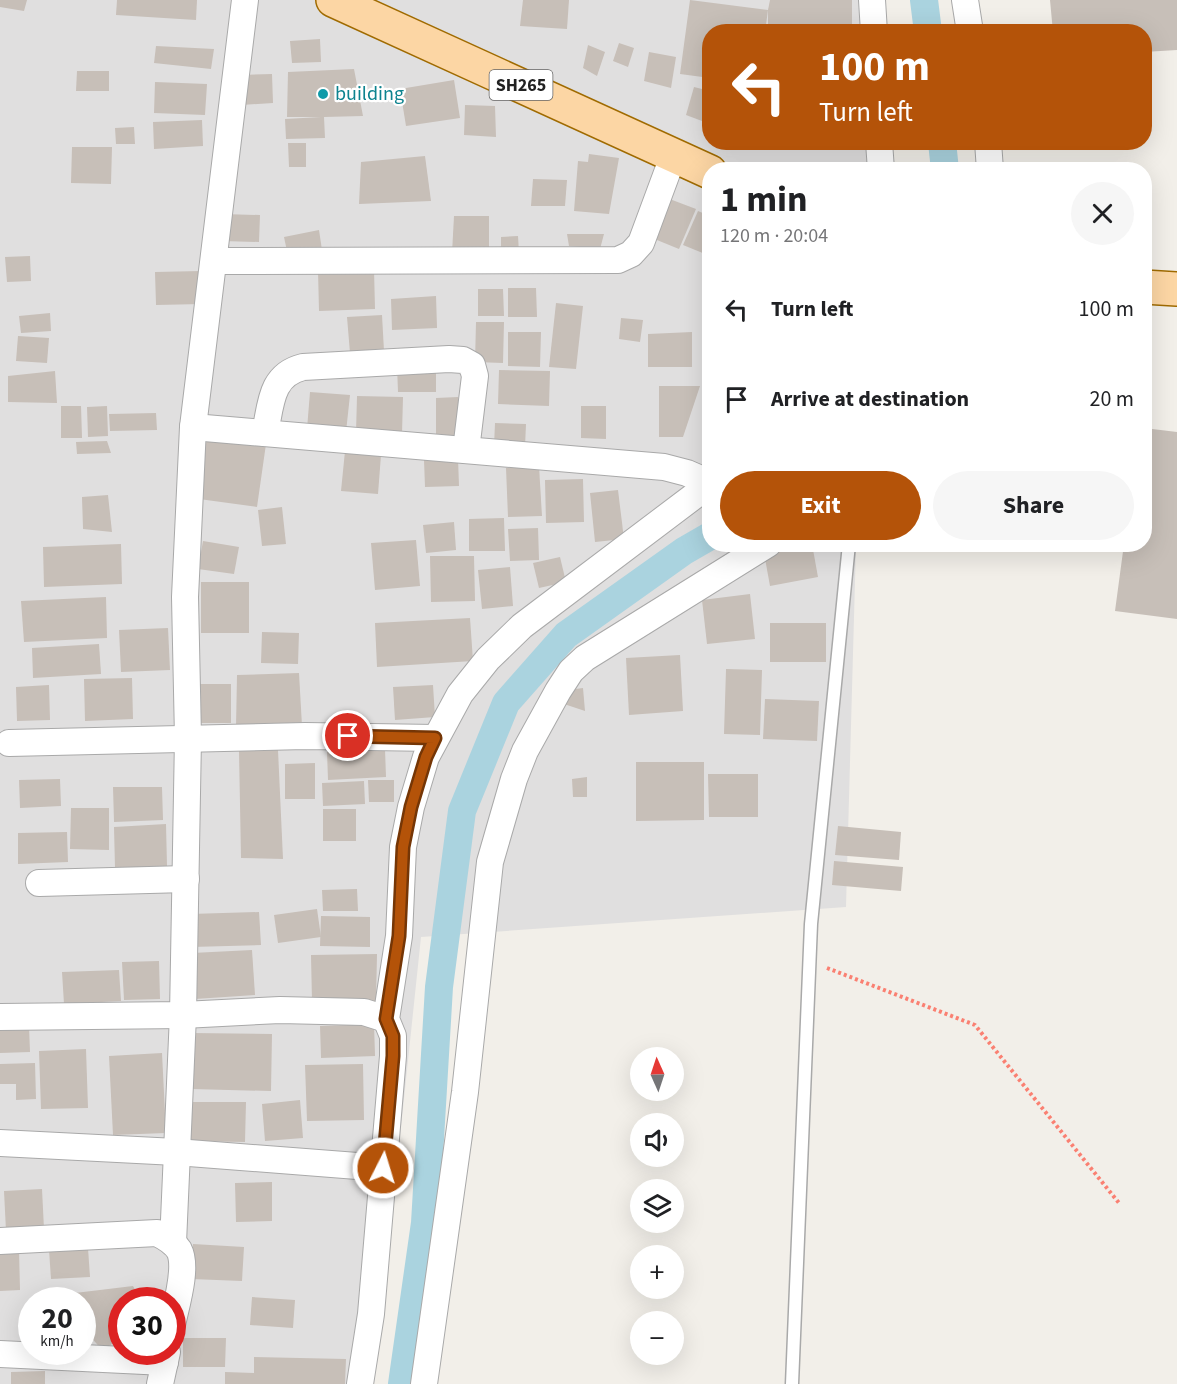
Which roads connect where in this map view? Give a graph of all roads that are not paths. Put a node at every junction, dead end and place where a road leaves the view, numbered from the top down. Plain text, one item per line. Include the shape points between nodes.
1 (245, 0) edge
2 (333, 0) edge
3 (872, 0) edge
4 (965, 0) edge
5 (874, 24) edge
6 (969, 24) edge
7 (674, 154) junction
8 (702, 168) edge
9 (214, 261) junction
10 (1152, 287) edge
11 (1177, 289) edge
12 (193, 427) junction
13 (264, 433) junction
14 (466, 450) junction
15 (702, 480) edge
16 (702, 490) edge
17 (755, 552) edge
18 (848, 552) edge
19 (188, 738) junction
20 (435, 738) junction
21 (9, 744) dead end
22 (186, 879) junction
23 (39, 883) dead end
24 (183, 1015) junction
25 (0, 1017) edge
26 (386, 1019) junction
27 (0, 1143) edge
28 (176, 1152) junction
29 (383, 1168) junction
30 (0, 1241) edge
31 (172, 1243) junction
32 (180, 1287) edge
33 (0, 1354) edge
34 (164, 1366) edge
35 (360, 1384) edge
36 (424, 1384) edge
37 (792, 1384) edge

1 - 9 street
2 - 7 main road, SH265
3 - 5 street
4 - 6 street
7 - 8 main road, SH265
7 - 9 street via 641,243 618,261
9 - 12 street
10 - 11 main road
12 - 13 street
12 - 19 street via 185,597
13 - 14 street
13 - 14 street via 275,389 291,370 449,358 472,365 475,376
14 - 15 street via 664,466
16 - 20 street via 522,626 460,693
17 - 36 street via 585,658 558,691 525,751 490,862 465,1092
18 - 37 lane via 810,961
19 - 20 street
19 - 21 street
19 - 22 street
20 - 26 street via 411,807 403,847 399,936
22 - 23 street
22 - 24 street
24 - 25 street
24 - 26 street via 364,1012
24 - 28 street
26 - 29 street via 393,1036 393,1056
27 - 28 street
28 - 29 street
28 - 31 street
29 - 35 street via 371,1314
30 - 31 street via 149,1232
31 - 32 street via 180,1251 182,1262
33 - 34 street

